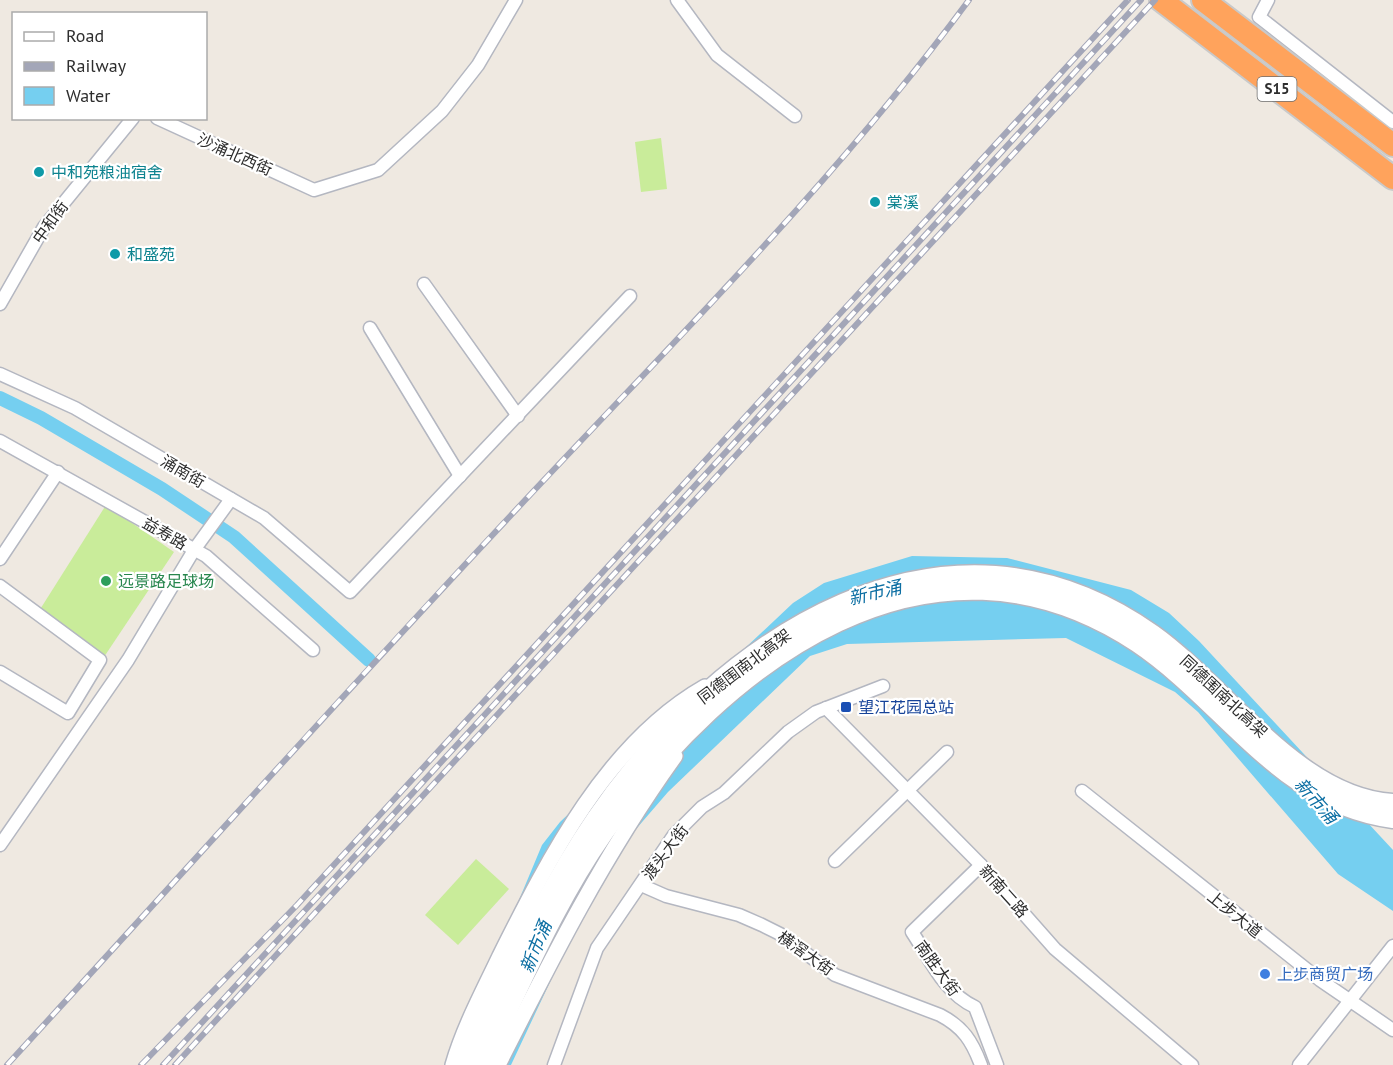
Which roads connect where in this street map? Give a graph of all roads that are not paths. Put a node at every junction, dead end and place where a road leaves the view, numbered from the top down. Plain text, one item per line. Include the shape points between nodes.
1 (516, 0) edge
2 (677, 0) edge
3 (1161, 0) edge
4 (1203, 0) edge
5 (1268, 0) edge
6 (795, 116) dead end
7 (131, 120) edge
8 (161, 120) edge
9 (1393, 123) edge
10 (1393, 145) edge
11 (1393, 178) edge
12 (424, 284) dead end
13 (630, 296) dead end
14 (0, 304) edge
15 (370, 328) dead end
16 (0, 374) edge
17 (518, 416) junction
18 (0, 441) edge
19 (58, 472) junction
20 (460, 476) junction
21 (231, 499) junction
22 (194, 550) junction
23 (0, 559) edge
24 (0, 586) edge
25 (313, 650) dead end
26 (0, 672) edge
27 (731, 672) junction
28 (882, 686) dead end
29 (826, 708) junction
30 (709, 710) junction
31 (947, 752) dead end
32 (908, 791) junction
33 (1082, 791) dead end
34 (1393, 803) edge
35 (1393, 819) edge
36 (0, 844) edge
37 (835, 861) dead end
38 (981, 865) junction
39 (641, 885) junction
40 (1393, 946) edge
41 (1349, 1000) junction
42 (1393, 1030) edge
43 (453, 1065) edge
44 (465, 1065) edge
45 (482, 1065) edge
46 (498, 1065) edge
47 (554, 1065) edge
48 (981, 1065) edge
49 (997, 1065) edge
50 (1192, 1065) edge
51 (1299, 1065) edge

1 - 8 street, 沙涌北西街 via 478,65 442,111 378,170 314,190
2 - 6 street via 717,55
3 - 11 highway, S15
4 - 10 highway, S15
5 - 9 street via 1259,18
7 - 14 street, 中和街 via 44,227
12 - 17 street
13 - 17 street
15 - 20 street
16 - 21 street, 涌南街 via 75,408
17 - 20 street
18 - 19 street, 益寿路
19 - 22 street, 益寿路
19 - 23 street
20 - 21 street, 涌南街 via 350,592 264,518
21 - 22 street
22 - 25 street, 益寿路 via 206,556
22 - 36 street via 128,660
24 - 26 street via 100,660 68,713
27 - 34 main road, 同德围南北高架 via 788,631 845,600 877,588 955,574 981,573 1035,581 1087,598 1153,634 1268,738 1328,783 1365,798
27 - 43 street via 692,695 654,725 585,806 523,910 464,1030
27 - 44 main road, 同德围南北高架 via 670,727 585,835 534,924
28 - 29 street, 渡头大街
29 - 32 street, 新南二路
29 - 39 street, 渡头大街 via 788,732 724,793 702,807 674,836
30 - 35 main road, 同德围南北高架 via 774,659 841,621 921,593 993,590 1057,603 1115,630 1175,672 1290,777 1335,805
30 - 45 main road, 同德围南北高架 via 652,770 603,834 562,902
30 - 46 street via 630,820 590,885
31 - 32 street
32 - 37 street
32 - 38 street, 新南二路
33 - 41 street, 上步大道
38 - 49 street, 南胜大街 via 912,932 946,985 975,1007
38 - 50 street, 新南二路 via 1055,949
39 - 47 street, 渡头大街 via 597,948
39 - 48 street, 横滘大街 via 666,896 739,915 780,934 835,975 947,1018 969,1038
40 - 41 street
41 - 42 street, 上步大道
41 - 51 street

